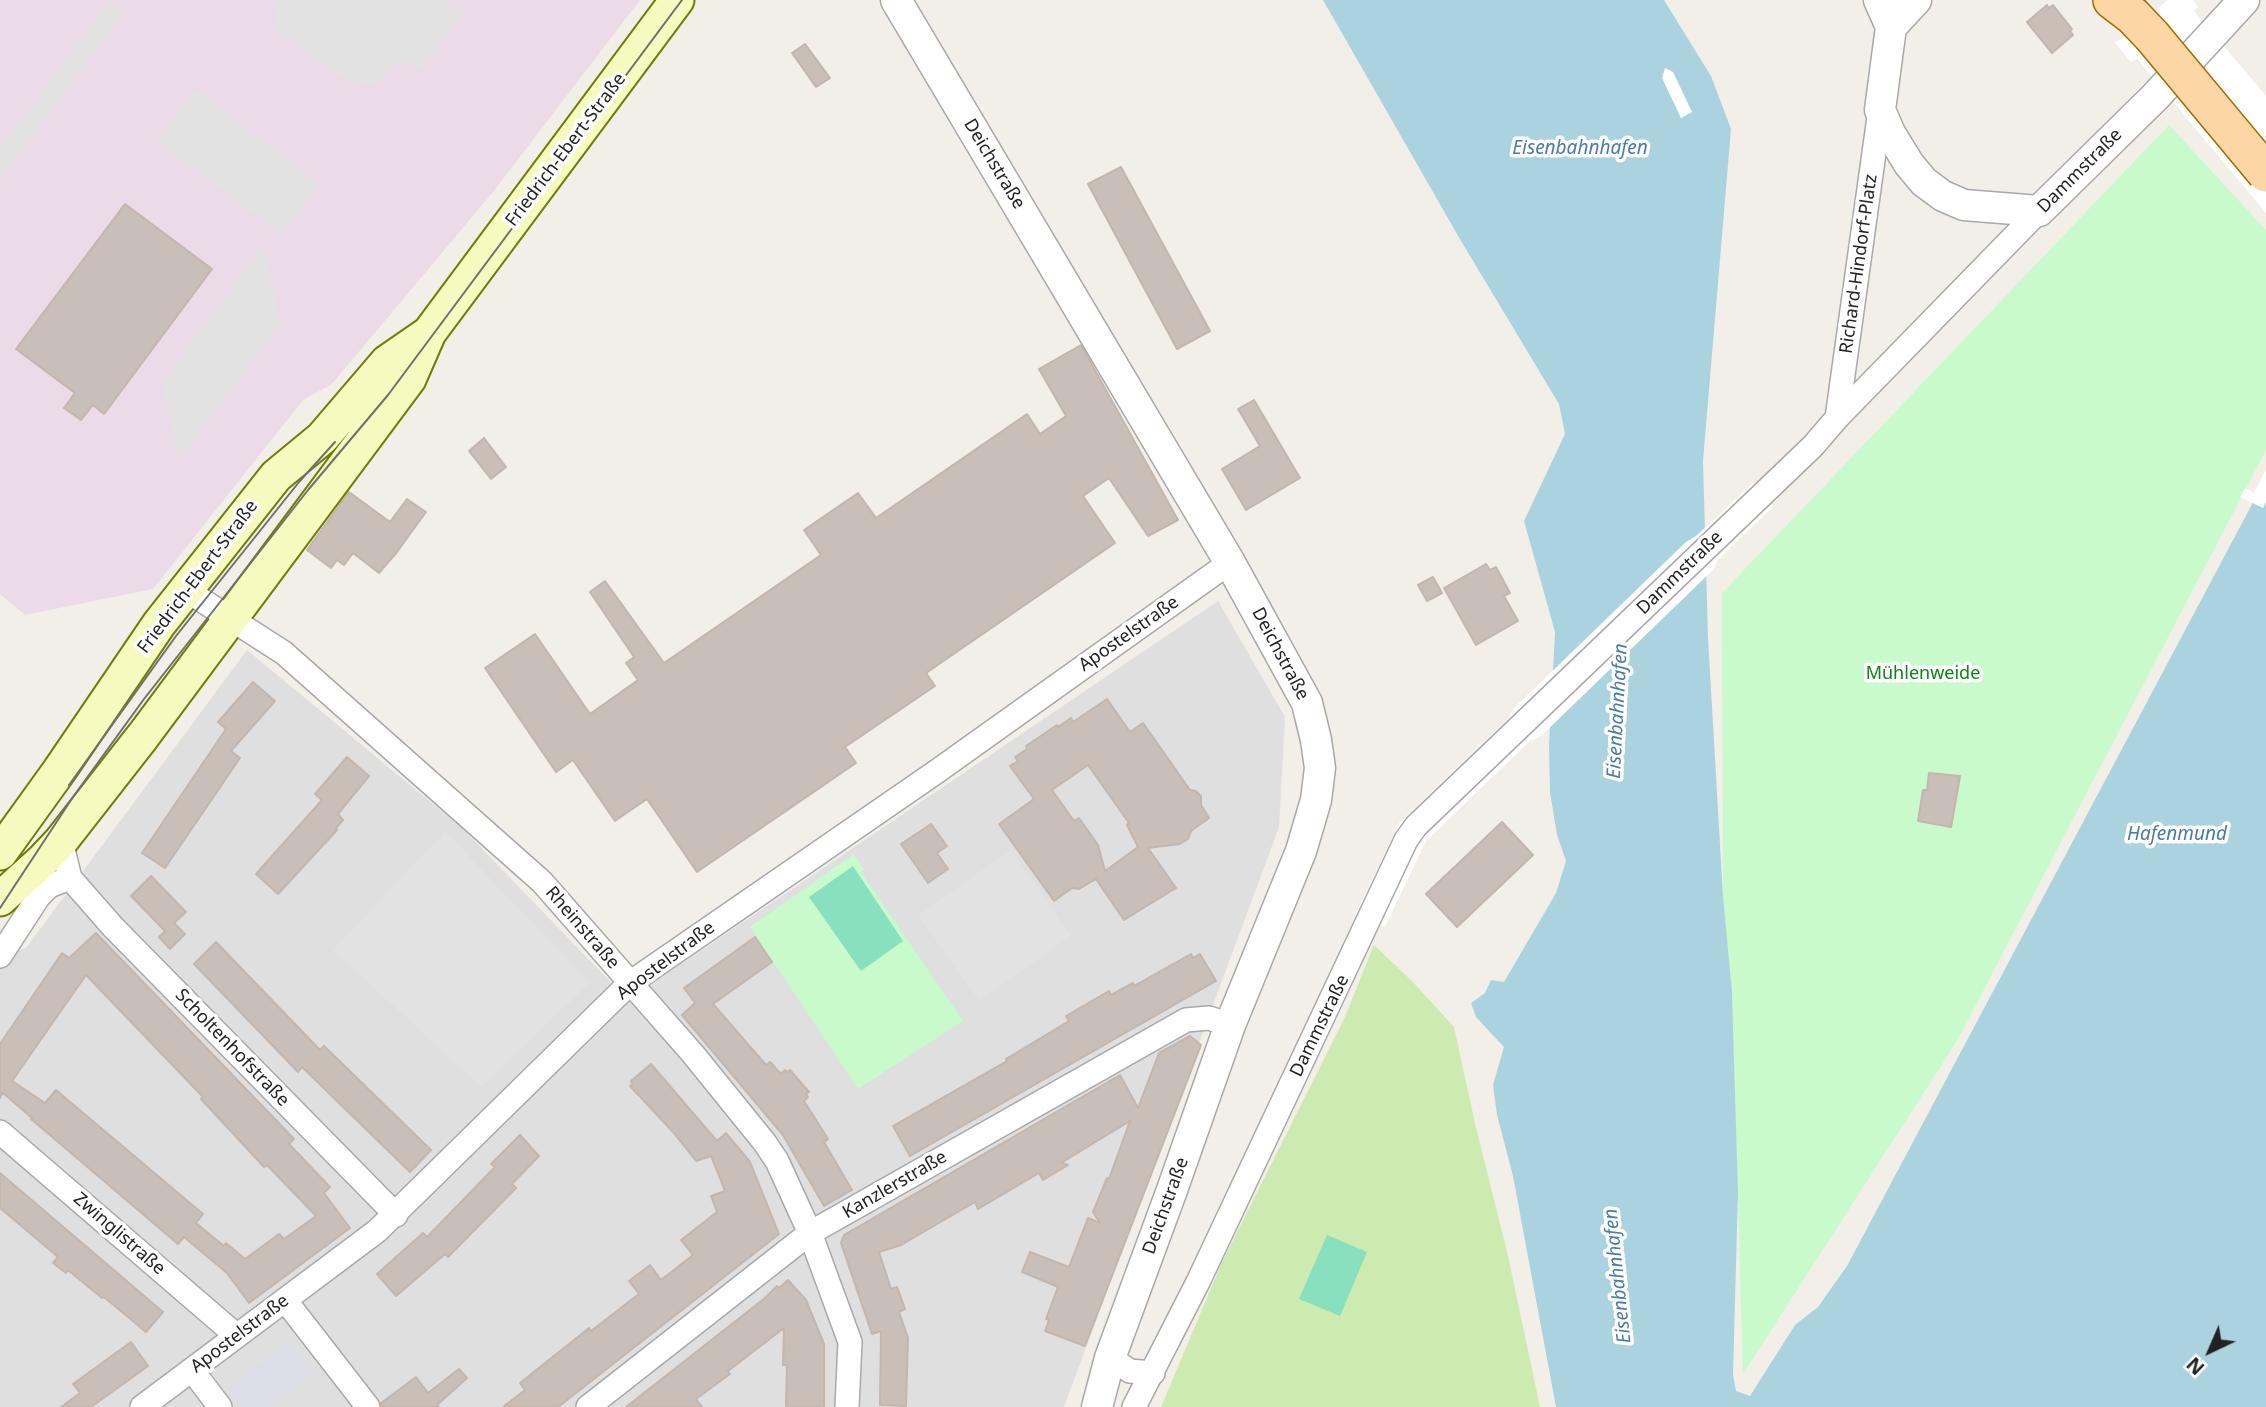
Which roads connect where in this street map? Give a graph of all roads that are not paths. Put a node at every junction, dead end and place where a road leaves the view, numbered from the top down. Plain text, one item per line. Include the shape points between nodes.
1 (677, 0) edge
2 (896, 0) edge
3 (1879, 0) edge
4 (1916, 0) edge
5 (2112, 0) edge
6 (2244, 0) edge
7 (2155, 20) edge
8 (1891, 27) junction
9 (1880, 110) junction
10 (2266, 140) edge
11 (2266, 173) edge
12 (2039, 211) junction
13 (429, 333) junction
14 (1837, 418) junction
15 (1229, 563) junction
16 (186, 590) junction
17 (231, 618) junction
18 (61, 841) junction
19 (0, 853) edge
20 (70, 878) junction
21 (0, 900) edge
22 (0, 956) edge
23 (630, 983) junction
24 (1230, 1025) junction
25 (0, 1132) edge
26 (396, 1215) junction
27 (810, 1233) junction
28 (285, 1300) junction
29 (237, 1335) junction
30 (1110, 1358) junction
31 (192, 1370) junction
32 (1153, 1373) junction
33 (142, 1407) edge
34 (220, 1407) edge
35 (368, 1407) edge
36 (588, 1407) edge
37 (847, 1407) edge
38 (1097, 1407) edge
39 (1134, 1407) edge

1 - 13 main road, Friedrich-Ebert-Straße
2 - 15 street, Deichstraße
3 - 8 street
4 - 8 street
5 - 7 main road via 2133,16
6 - 12 street, Dammstraße via 2155,97
7 - 10 main road
7 - 11 main road, bridge
8 - 9 street, Richard-Hindorf-Platz
9 - 12 street via 1909,164 1943,196 1964,205
9 - 14 street, Richard-Hindorf-Platz
12 - 14 street, Dammstraße
13 - 16 main road, Friedrich-Ebert-Straße via 387,362 322,438 276,476
13 - 17 main road, Friedrich-Ebert-Straße via 409,379
14 - 32 street, Dammstraße via 1416,826
15 - 23 street, Apostelstraße
15 - 24 street, Deichstraße via 1307,703 1320,768 1301,851
16 - 17 street, Rheinstraße
16 - 19 main road, Friedrich-Ebert-Straße
17 - 18 main road, Friedrich-Ebert-Straße
17 - 23 street, Rheinstraße via 285,653 478,823 542,883
18 - 20 street
18 - 21 main road, Friedrich-Ebert-Straße
20 - 22 street via 49,886 39,896
20 - 26 street, Scholtenhofstraße
23 - 26 street, Apostelstraße
23 - 27 street, Rheinstraße via 765,1143
24 - 27 street, Kanzlerstraße via 1209,1018 1186,1020
24 - 30 street, Deichstraße
25 - 29 street, Zwinglistraße
26 - 28 street, Apostelstraße
27 - 36 street, Kanzlerstraße
27 - 37 street, Rheinstraße via 850,1342
28 - 29 street, Apostelstraße
28 - 35 street
29 - 31 street, Apostelstraße
30 - 32 street via 1130,1371
30 - 38 street, Deichstraße
31 - 33 street, Apostelstraße
31 - 34 street
32 - 39 street, Dammstraße

